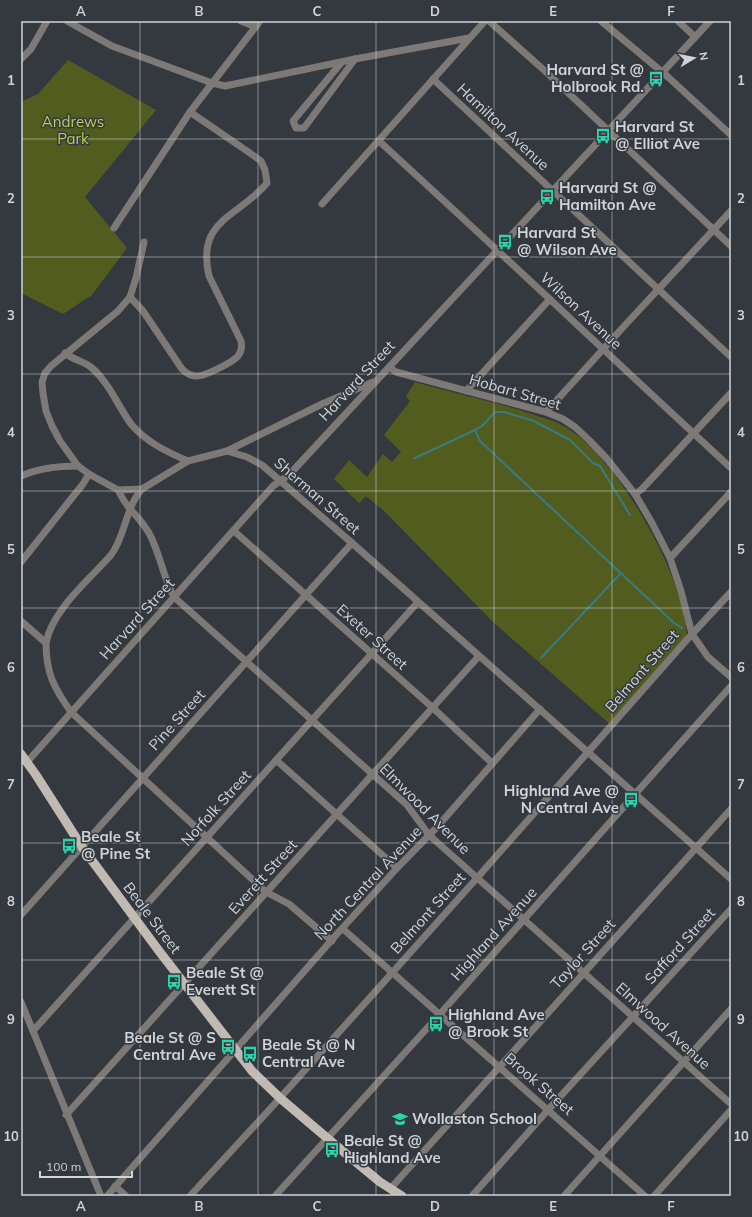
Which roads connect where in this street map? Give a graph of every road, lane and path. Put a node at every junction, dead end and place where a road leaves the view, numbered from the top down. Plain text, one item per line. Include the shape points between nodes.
1 (47, 21) edge
2 (67, 21) edge
3 (241, 21) edge
4 (485, 21) edge
5 (489, 21) edge
6 (601, 21) edge
7 (678, 21) edge
8 (710, 21) edge
9 (258, 24) edge
10 (695, 37) junction
11 (469, 38) junction
12 (21, 59) edge
13 (355, 59) junction
14 (341, 63) junction
15 (662, 72) junction
16 (433, 79) junction
17 (212, 82) junction
18 (190, 112) junction
19 (608, 132) junction
20 (731, 135) edge
21 (379, 141) junction
22 (553, 191) junction
23 (322, 204) dead end
24 (731, 212) edge
25 (114, 228) dead end
26 (714, 230) junction
27 (144, 242) dead end
28 (731, 246) edge
29 (497, 250) junction
30 (659, 290) junction
31 (130, 297) junction
32 (550, 299) junction
33 (603, 350) junction
34 (65, 353) junction
35 (731, 357) edge
36 (389, 367) junction
37 (376, 380) junction
38 (466, 391) junction
39 (731, 393) edge
40 (546, 412) junction
41 (694, 433) junction
42 (227, 451) junction
43 (188, 461) junction
44 (78, 466) junction
45 (731, 468) edge
46 (89, 474) junction
47 (21, 476) edge
48 (281, 480) junction
49 (142, 489) junction
50 (118, 490) junction
51 (731, 492) edge
52 (635, 494) junction
53 (130, 509) junction
54 (234, 531) junction
55 (352, 543) junction
56 (670, 558) junction
57 (21, 562) edge
58 (731, 592) edge
59 (305, 595) junction
60 (174, 597) junction
61 (418, 602) junction
62 (21, 621) edge
63 (692, 634) junction
64 (46, 643) junction
65 (371, 654) junction
66 (480, 656) junction
67 (246, 662) junction
68 (731, 677) edge
69 (731, 686) edge
70 (433, 708) junction
71 (540, 709) junction
72 (71, 712) junction
73 (312, 721) junction
74 (588, 753) junction
75 (24, 758) edge
76 (276, 760) junction
77 (492, 763) junction
78 (373, 774) junction
79 (143, 778) junction
80 (635, 795) junction
81 (731, 809) edge
82 (337, 814) junction
83 (429, 836) junction
84 (207, 838) junction
85 (82, 847) junction
86 (696, 849) junction
87 (397, 868) junction
88 (477, 878) junction
89 (731, 880) edge
90 (266, 892) junction
91 (731, 909) edge
92 (21, 915) edge
93 (134, 918) junction
94 (524, 920) junction
95 (343, 928) junction
96 (332, 940) junction
97 (392, 971) junction
98 (584, 974) junction
99 (184, 984) junction
100 (21, 1002) edge
101 (731, 1009) edge
102 (440, 1014) junction
103 (634, 1017) junction
104 (33, 1031) junction
105 (236, 1050) junction
106 (684, 1062) junction
107 (499, 1067) junction
108 (280, 1098) junction
109 (731, 1104) edge
110 (548, 1110) junction
111 (731, 1110) edge
112 (66, 1115) junction
113 (327, 1138) junction
114 (600, 1156) junction
115 (116, 1186) junction
116 (390, 1189) junction
117 (100, 1196) edge
118 (107, 1196) edge
119 (126, 1196) edge
120 (190, 1196) edge
121 (275, 1196) edge
122 (402, 1196) edge
123 (472, 1196) edge
124 (564, 1196) edge
125 (645, 1196) edge
126 (654, 1196) edge

1 - 12 street via 31,49
2 - 17 street via 112,46
3 - 9 street
4 - 11 street
5 - 19 street
6 - 15 street
7 - 10 street
8 - 10 street, Harvard Street
9 - 17 street
10 - 15 street, Harvard Street
11 - 13 street
11 - 16 street
13 - 14 street
13 - 14 street via 304,128 296,128 293,121
14 - 17 street via 225,86
15 - 19 street, Harvard Street
15 - 20 street
16 - 21 street
16 - 22 street, Hamilton Avenue
17 - 18 street
18 - 25 street
18 - 31 street via 248,151 261,161 264,168 267,183 220,222 213,230 206,250 209,276 241,341 242,349 236,358 204,375 189,374 182,369 143,311
19 - 22 street, Harvard Street
19 - 26 street
21 - 23 street
21 - 29 street, Wilson Avenue
22 - 29 street, Harvard Street
22 - 30 street, Hamilton Avenue
24 - 26 street
26 - 28 street
26 - 30 street
27 - 31 street
29 - 32 street, Wilson Avenue
29 - 36 street, Harvard Street
30 - 33 street
30 - 35 street, Hamilton Avenue
31 - 34 street, Elmwood Avenue via 118,311
32 - 33 street, Wilson Avenue
32 - 38 street
33 - 40 street
33 - 41 street, Wilson Avenue
34 - 43 street via 92,368 132,424 147,439
34 - 44 street, Elmwood Avenue via 45,373 42,382 43,394 52,426
36 - 37 street, Harvard Street
36 - 38 street, Hobart Street via 396,372
37 - 42 street
37 - 48 street, Harvard Street via 289,475
38 - 40 street, Hobart Street
39 - 41 street
40 - 52 street, Hobart Street via 574,426 607,459
41 - 45 street, Wilson Avenue
41 - 52 street
42 - 43 street
42 - 48 street, Sherman Street via 262,465
43 - 49 street
44 - 46 street, Elmwood Avenue
44 - 47 street via 50,468
46 - 50 street, Elmwood Avenue
46 - 57 street
48 - 54 street, Harvard Street
48 - 55 street, Sherman Street
49 - 50 street, Elmwood Avenue
49 - 53 street
50 - 53 street, Elmwood Avenue
51 - 56 street
52 - 56 street, Hobart Street
53 - 60 street, Elmwood Avenue via 141,519 149,533
53 - 64 street via 117,546 63,607
54 - 59 street, Exeter Street
54 - 60 street, Harvard Street
55 - 59 street, Pine Street
55 - 61 street, Sherman Street
56 - 63 street, Hobart Street
58 - 63 street, Belmont Street
59 - 65 street, Exeter Street
59 - 67 street, Pine Street
60 - 67 street, Elmwood Avenue
60 - 72 street, Harvard Street
61 - 65 street, Norfolk Street
61 - 66 street, Sherman Street
62 - 64 street
63 - 68 street, Hobart Street via 708,657
63 - 74 street, Belmont Street
64 - 72 street via 51,680
65 - 70 street, Exeter Street
65 - 73 street, Norfolk Street
66 - 70 street, Everett Street
66 - 71 street, Sherman Street
67 - 73 street, Elmwood Avenue
67 - 79 street, Pine Street
69 - 80 street, Highland Avenue
70 - 77 street, Exeter Street
70 - 78 street, Everett Street
71 - 74 street
71 - 77 street, North Central Avenue
72 - 75 street, Harvard Street
72 - 79 street
73 - 76 street, Norfolk Street
73 - 78 street, Elmwood Avenue
74 - 80 street
74 - 88 street, Belmont Street
75 - 85 main road, Beale Street
76 - 82 street
76 - 84 street, Norfolk Street
77 - 83 street, North Central Avenue
78 - 82 street, Everett Street
78 - 83 street, Elmwood Avenue via 407,805
79 - 84 street
79 - 85 street, Pine Street
80 - 86 street
80 - 94 street, Highland Avenue
81 - 86 street, Taylor Street
82 - 87 street
82 - 90 street, Everett Street
83 - 87 street, North Central Avenue
83 - 88 street, Elmwood Avenue
84 - 90 street
84 - 93 street, Norfolk Street
85 - 92 street, Pine Street
85 - 93 main road, Beale Street
86 - 89 street
86 - 98 street, Taylor Street
87 - 95 street, North Central Avenue
88 - 94 street, Elmwood Avenue
88 - 97 street, Belmont Street
90 - 96 street via 289,904
90 - 99 street, Everett Street
91 - 103 street, Safford Street
93 - 99 main road, Beale Street
93 - 104 street, Norfolk Street
94 - 98 street, Elmwood Avenue
94 - 102 street, Highland Avenue
95 - 96 street, North Central Avenue
95 - 97 street, Brook Street
96 - 105 street, North Central Avenue
97 - 102 street, Brook Street
97 - 108 street, Belmont Street
98 - 103 street, Elmwood Avenue
98 - 107 street, Taylor Street
99 - 105 main road, Beale Street
99 - 112 street, Everett Street
100 - 104 street
101 - 106 street
102 - 107 street, Brook Street
102 - 113 street, Highland Avenue
103 - 106 street, Elmwood Avenue
103 - 110 street, Safford Street
104 - 112 street
105 - 108 main road, Beale Street via 252,1071
105 - 115 street, North Central Avenue
106 - 109 street, Elmwood Avenue
106 - 114 street
107 - 110 street, Brook Street
107 - 116 street, Taylor Street
108 - 113 main road, Beale Street
108 - 120 street, Belmont Street
110 - 114 street, Brook Street
110 - 123 street, Safford Street
111 - 126 street
112 - 117 street
113 - 116 main road, Beale Street
113 - 121 street, Highland Avenue
114 - 124 street
114 - 125 street, Brook Street
115 - 118 street, North Central Avenue
115 - 119 street
116 - 122 main road, Beale Street

